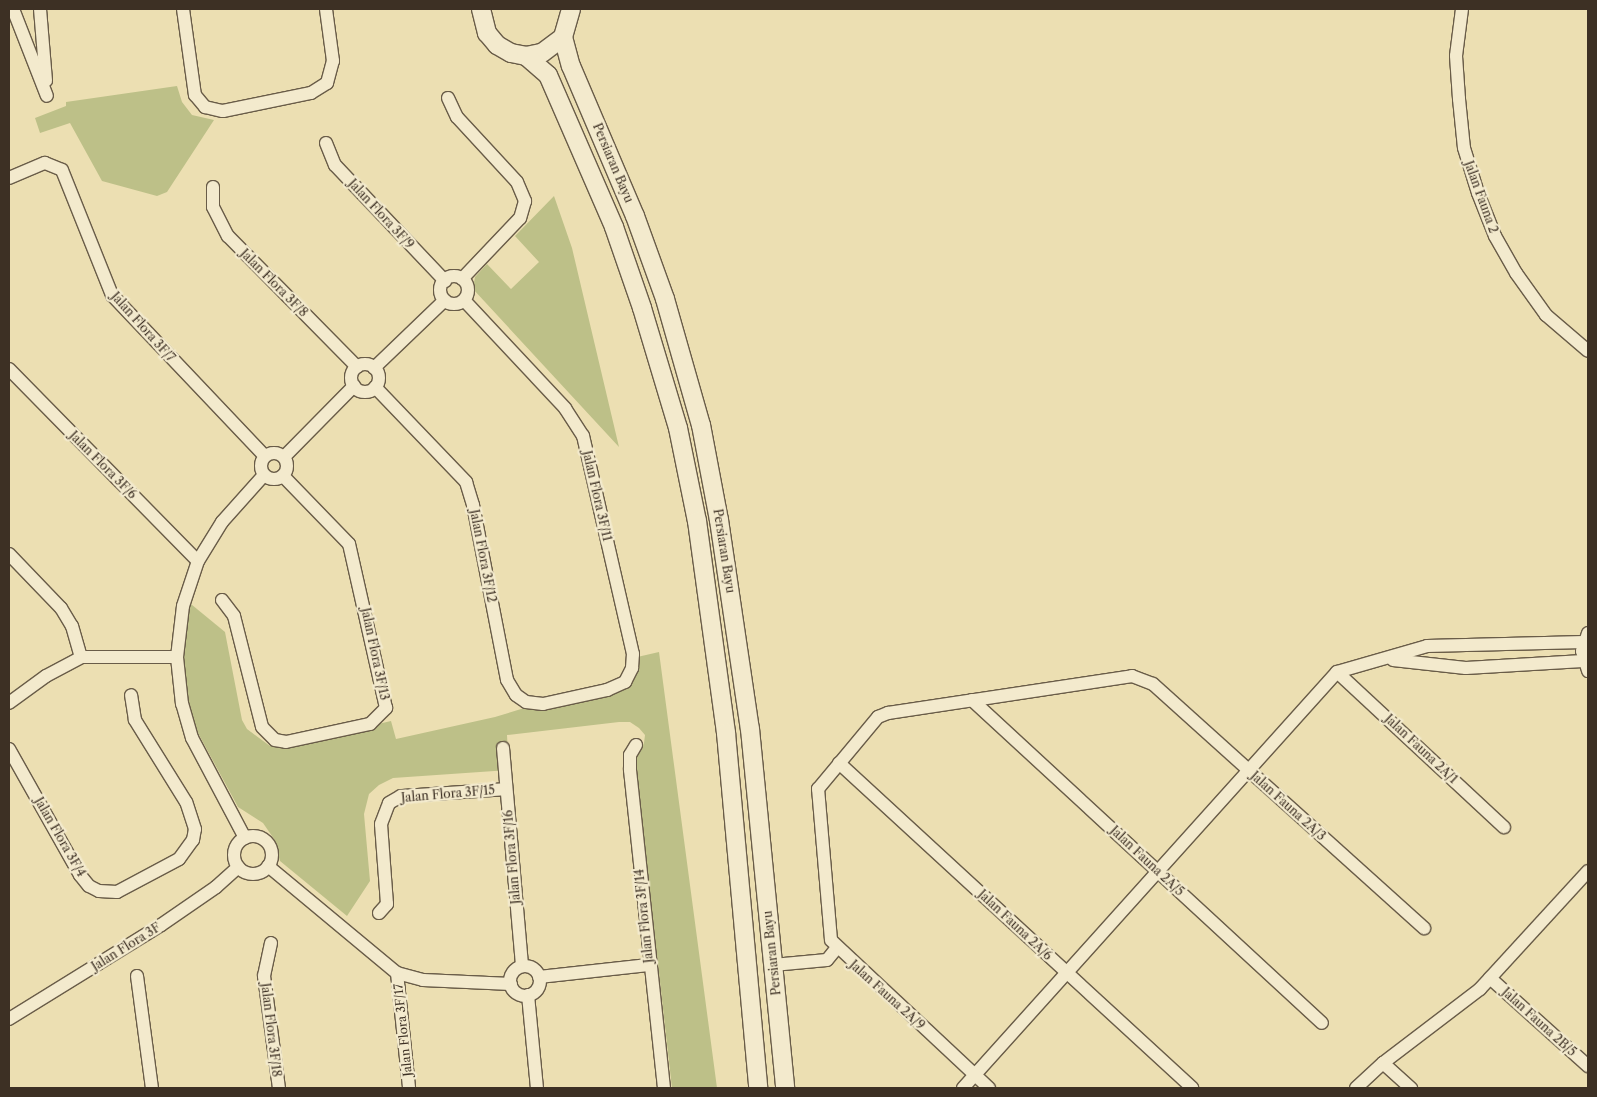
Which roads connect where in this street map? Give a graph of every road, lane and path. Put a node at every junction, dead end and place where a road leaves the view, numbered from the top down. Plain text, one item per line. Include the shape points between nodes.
1 (13, 9) edge
2 (40, 9) edge
3 (184, 9) edge
4 (326, 9) edge
5 (480, 9) edge
6 (571, 9) edge
7 (1462, 9) edge
8 (563, 37) junction
9 (526, 56) junction
10 (448, 98) dead end
11 (326, 142) dead end
12 (9, 178) edge
13 (213, 187) dead end
14 (462, 279) junction
15 (445, 281) junction
16 (445, 300) junction
17 (464, 300) junction
18 (1588, 351) edge
19 (357, 367) junction
20 (374, 368) junction
21 (9, 369) edge
22 (354, 386) junction
23 (375, 387) junction
24 (265, 456) junction
25 (284, 457) junction
26 (264, 475) junction
27 (283, 476) junction
28 (9, 554) edge
29 (198, 561) junction
30 (222, 600) dead end
31 (1586, 637) edge
32 (81, 657) junction
33 (177, 657) junction
34 (1388, 659) junction
35 (1586, 666) edge
36 (1337, 672) junction
37 (131, 695) dead end
38 (575, 698) joint
39 (972, 700) junction
40 (9, 704) edge
41 (636, 745) dead end
42 (503, 748) dead end
43 (9, 749) edge
44 (839, 762) junction
45 (1249, 770) junction
46 (506, 789) junction
47 (1504, 827) dead end
48 (245, 838) junction
49 (268, 866) junction
50 (238, 867) junction
51 (1158, 871) junction
52 (1586, 880) edge
53 (379, 913) dead end
54 (1424, 928) dead end
55 (271, 944) dead end
56 (836, 949) junction
57 (648, 965) junction
58 (773, 965) junction
59 (522, 966) junction
60 (397, 973) junction
61 (1067, 973) junction
62 (137, 976) dead end
63 (539, 978) junction
64 (1490, 978) junction
65 (511, 984) junction
66 (528, 995) junction
67 (9, 1019) edge
68 (1322, 1023) dead end
69 (1383, 1063) junction
70 (1588, 1066) edge
71 (975, 1075) junction
72 (152, 1088) edge
73 (278, 1088) edge
74 (409, 1088) edge
75 (537, 1088) edge
76 (664, 1088) edge
77 (758, 1088) edge
78 (785, 1088) edge
79 (963, 1088) edge
80 (989, 1088) edge
81 (1192, 1088) edge
82 (1356, 1088) edge
83 (1411, 1088) edge

1 - 2 street via 47,96
3 - 4 street via 195,95 198,102 212,110 223,111 317,91 330,78 333,61
5 - 9 main road via 487,34 497,46
6 - 8 main road
7 - 18 street, Jalan Fauna 2 via 1456,56 1459,99 1464,148 1478,193 1495,236 1516,273 1546,315
8 - 9 main road via 542,53
8 - 58 main road, Persiaran Bayu via 571,66 636,216 665,299 701,425 741,661
9 - 77 main road, Persiaran Bayu via 548,75 614,227 678,428 697,521 726,733
10 - 14 street via 457,117 517,182 525,200 520,218
11 - 15 street, Jalan Flora 3F/9 via 335,165
12 - 24 street, Jalan Flora 3F/7 via 45,163 62,170 112,295
13 - 19 street, Jalan Flora 3F/8 via 213,207 228,236
14 - 15 street via 453,276
14 - 17 street via 468,287
15 - 16 street via 441,292
16 - 17 street via 456,304
16 - 20 street
17 - 38 street, Jalan Flora 3F/11 via 566,408 583,436 633,661 624,682
19 - 20 street via 366,365
19 - 22 street via 351,376
20 - 23 street via 379,377
21 - 29 street, Jalan Flora 3F/6
22 - 23 street via 367,392
22 - 25 street
23 - 38 street, Jalan Flora 3F/12 via 466,482 507,680 513,691 531,704
24 - 25 street via 275,453
24 - 26 street via 260,465
25 - 27 street via 287,467
26 - 27 street via 273,479
26 - 29 street via 222,522
27 - 30 street, Jalan Flora 3F/13 via 349,544 386,708 370,724 286,742 275,740 262,728 234,616
28 - 32 street via 61,608 72,626
29 - 33 street via 183,606
31 - 34 street via 1427,646
31 - 35 street
32 - 33 street
32 - 40 street via 46,676
33 - 48 street via 182,704 192,738
34 - 35 street via 1466,668
34 - 36 street via 1361,663
36 - 45 street
36 - 47 street, Jalan Fauna 2A/1
37 - 43 street, Jalan Flora 3F/4 via 135,720 186,802 195,829 193,840 179,859 117,892 99,891 89,886 80,875
39 - 44 street via 878,717
39 - 45 street, Jalan Fauna 2A/3 via 1132,676 1153,684
39 - 51 street, Jalan Fauna 2A/5
41 - 57 street, Jalan Flora 3F/14 via 629,761
42 - 46 street, Jalan Flora 3F/16
44 - 56 street via 818,789 830,931
44 - 61 street, Jalan Fauna 2A/6
45 - 51 street
45 - 54 street, Jalan Fauna 2A/3
46 - 53 street, Jalan Flora 3F/15 via 402,796 389,802 381,824 387,904
46 - 59 street, Jalan Flora 3F/16
48 - 49 street via 256,836 266,841 272,856
48 - 50 street via 234,851
49 - 50 street via 251,874
49 - 60 street
50 - 67 street, Jalan Flora 3F via 216,887 161,925
51 - 61 street
51 - 68 street, Jalan Fauna 2A/5
52 - 64 street
55 - 73 street, Jalan Flora 3F/18 via 264,976
56 - 58 street via 827,960
56 - 71 street, Jalan Fauna 2A/9
57 - 63 street
57 - 76 street, Jalan Flora 3F/14
58 - 78 main road, Persiaran Bayu
59 - 63 street via 533,968
59 - 65 street via 512,973
60 - 65 street via 423,980
60 - 74 street, Jalan Flora 3F/17
61 - 71 street
61 - 81 street, Jalan Fauna 2A/6
62 - 72 street
63 - 66 street via 538,988
64 - 69 street
64 - 70 street, Jalan Fauna 2B/5
65 - 66 street via 517,993
66 - 75 street
69 - 82 street
69 - 83 street
71 - 79 street
71 - 80 street, Jalan Fauna 2A/9

